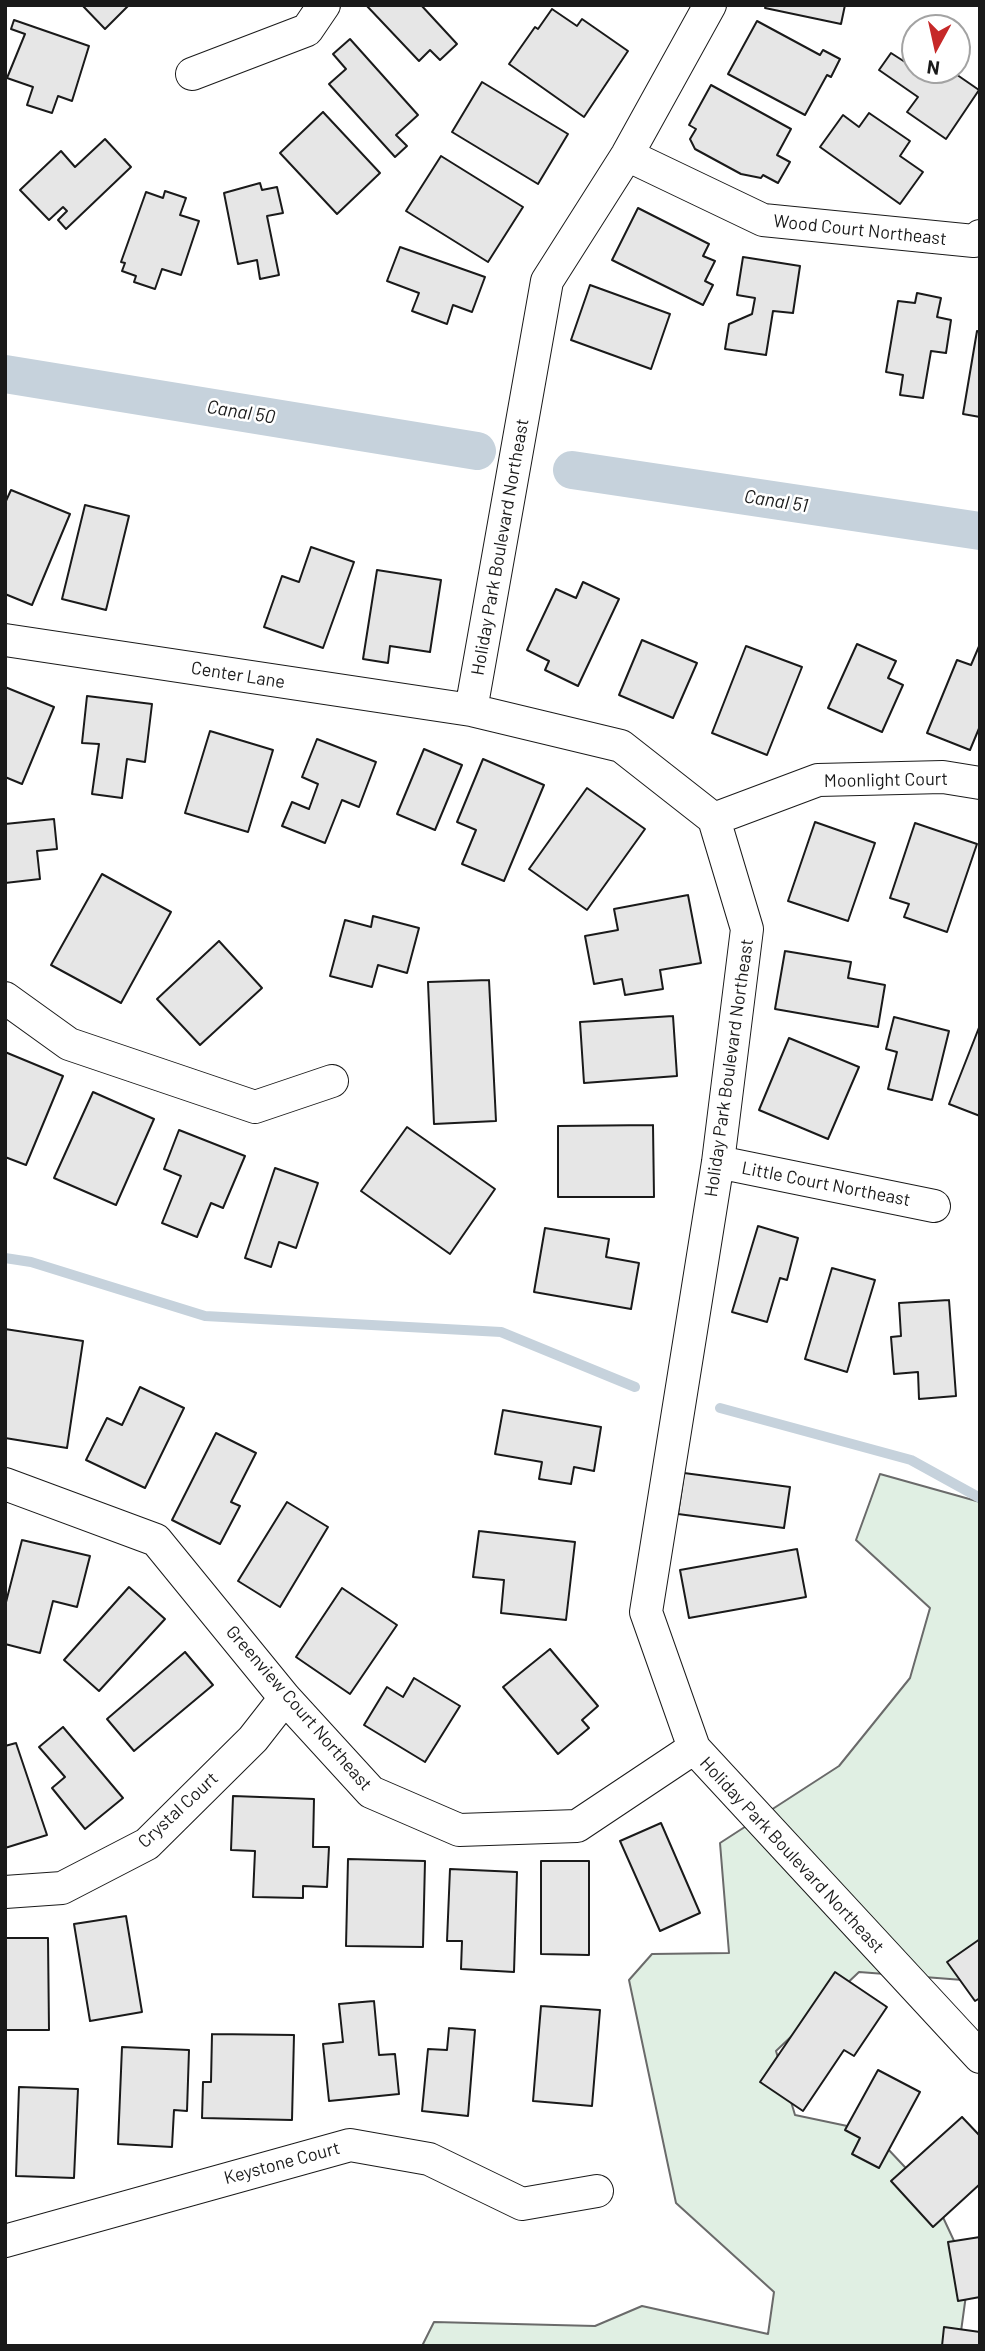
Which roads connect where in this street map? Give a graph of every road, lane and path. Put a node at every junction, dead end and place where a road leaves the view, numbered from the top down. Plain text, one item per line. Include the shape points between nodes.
1 (324, 5) edge
2 (710, 5) edge
3 (192, 74) dead end
4 (627, 155) junction
5 (980, 236) edge
6 (5, 640) edge
7 (471, 710) junction
8 (980, 783) edge
9 (714, 819) junction
10 (5, 998) edge
11 (332, 1081) dead end
12 (718, 1162) junction
13 (934, 1206) dead end
14 (5, 1484) edge
15 (285, 1698) junction
16 (694, 1748) junction
17 (5, 1892) edge
18 (980, 2057) edge
19 (597, 2191) dead end
20 (5, 2241) edge

1 - 3 street via 307,30
2 - 4 street, Holiday Park Boulevard Northeast
4 - 5 street, Wood Court Northeast via 764,220 974,241
4 - 7 street, Holiday Park Boulevard Northeast via 547,281
6 - 7 street, Center Lane
7 - 9 street via 621,746
8 - 9 street, Moonlight Court via 943,777 818,780
9 - 12 street, Holiday Park Boulevard Northeast via 747,929
10 - 11 street via 69,1044 255,1107
12 - 13 street, Little Court Northeast
12 - 16 street, Holiday Park Boulevard Northeast via 646,1612
14 - 15 street, Greenview Court Northeast via 156,1541
15 - 16 street, Greenview Court Northeast via 370,1791 459,1830 577,1826
15 - 17 street, Crystal Court via 253,1739 147,1844 62,1888
16 - 18 street, Holiday Park Boulevard Northeast
19 - 20 street, Keystone Court via 522,2204 429,2159 350,2145

